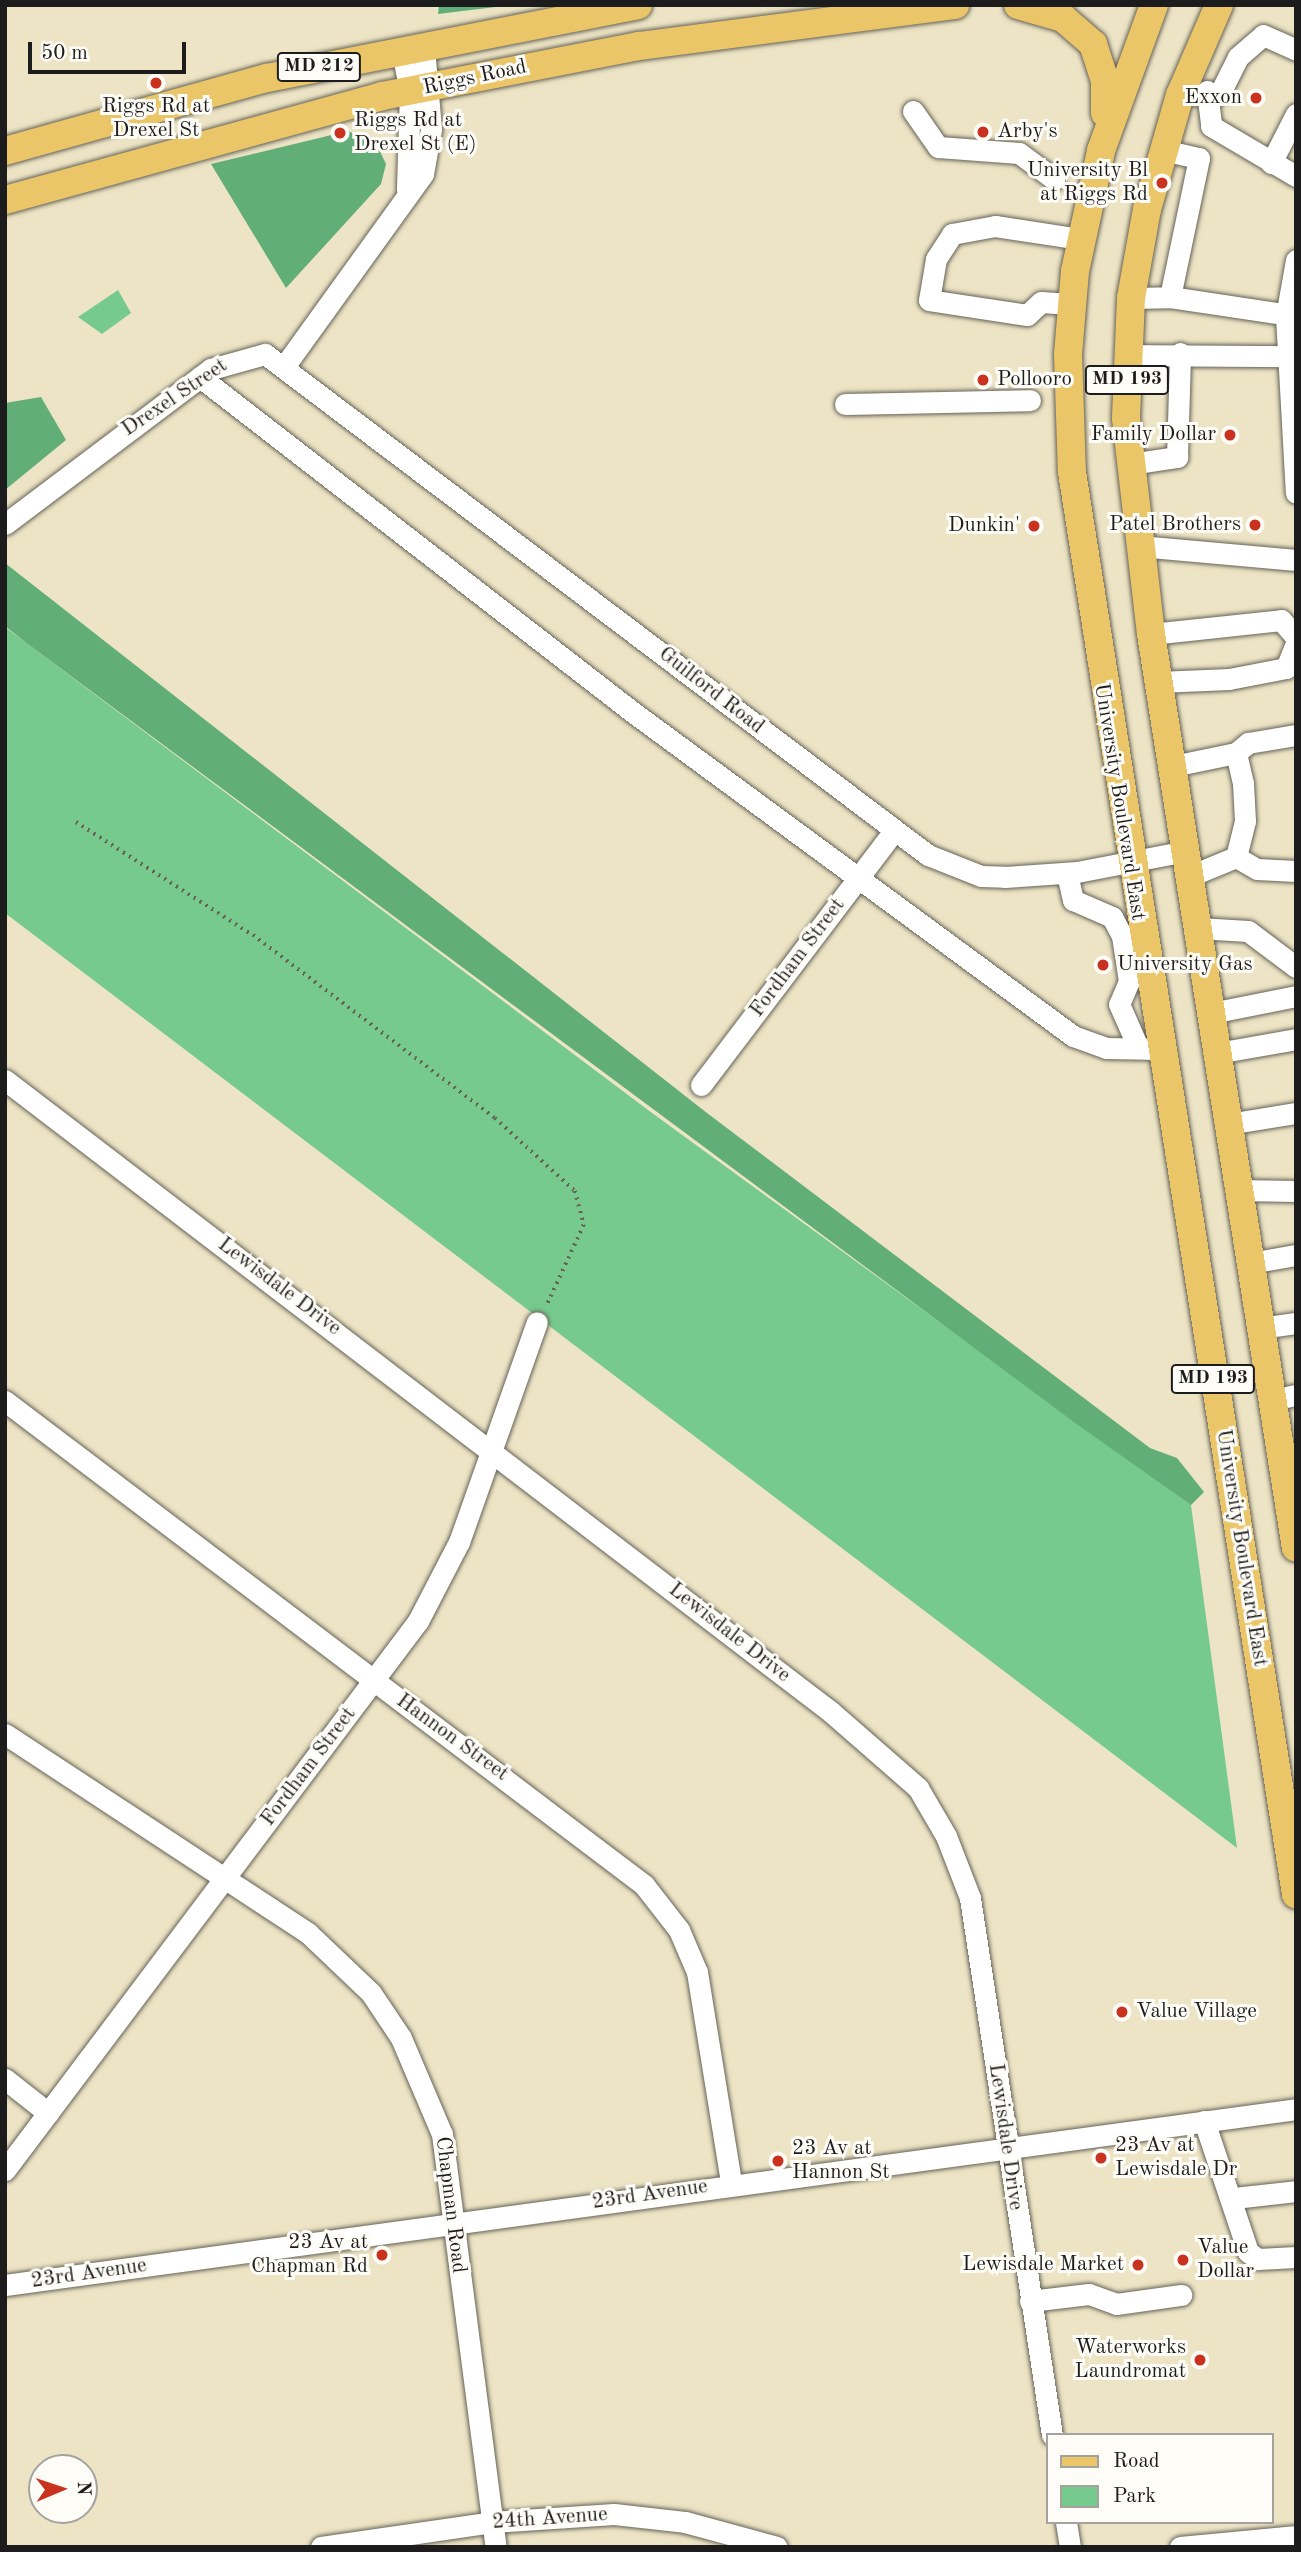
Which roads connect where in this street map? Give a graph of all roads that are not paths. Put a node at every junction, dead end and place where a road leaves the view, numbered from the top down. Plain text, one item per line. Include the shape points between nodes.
1 (638, 5) edge
2 (955, 5) edge
3 (1018, 5) edge
4 (1154, 5) edge
5 (1219, 5) edge
6 (413, 49) junction
7 (1296, 50) edge
8 (421, 90) junction
9 (1193, 93) junction
10 (913, 111) dead end
11 (1296, 114) edge
12 (1163, 150) junction
13 (5, 151) edge
14 (1101, 151) junction
15 (1271, 163) junction
16 (1296, 176) edge
17 (1054, 179) dead end
18 (5, 200) edge
19 (1080, 239) junction
20 (1296, 260) edge
21 (1171, 297) junction
22 (1131, 298) junction
23 (1070, 304) junction
24 (1291, 316) edge
25 (1180, 353) junction
26 (1127, 355) junction
27 (1287, 356) junction
28 (286, 364) junction
29 (200, 377) junction
30 (1030, 400) dead end
31 (845, 404) dead end
32 (1130, 464) junction
33 (1296, 493) edge
34 (5, 524) edge
35 (1139, 546) junction
36 (1296, 560) edge
37 (1151, 634) junction
38 (1296, 640) edge
39 (1158, 682) junction
40 (1296, 735) edge
41 (1236, 753) junction
42 (1172, 766) junction
43 (894, 831) junction
44 (1236, 857) junction
45 (1188, 864) junction
46 (1129, 865) junction
47 (1296, 871) edge
48 (1067, 874) junction
49 (858, 878) junction
50 (1198, 928) junction
51 (1296, 967) edge
52 (1296, 996) edge
53 (1211, 1013) junction
54 (1296, 1039) edge
55 (1149, 1048) junction
56 (1217, 1053) junction
57 (5, 1080) edge
58 (701, 1085) dead end
59 (1296, 1113) edge
60 (1228, 1124) junction
61 (1238, 1190) junction
62 (1296, 1191) edge
63 (1296, 1255) edge
64 (1250, 1263) junction
65 (537, 1322) road end
66 (1296, 1323) edge
67 (1260, 1328) junction
68 (1284, 1398) edge
69 (5, 1401) edge
70 (490, 1448) junction
71 (1289, 1461) edge
72 (1294, 1534) edge
73 (374, 1681) junction
74 (5, 1734) edge
75 (224, 1880) junction
76 (1296, 1894) edge
77 (5, 2079) edge
78 (1296, 2109) edge
79 (48, 2113) junction
80 (1204, 2122) junction
81 (1006, 2148) junction
82 (5, 2170) edge
83 (731, 2183) junction
84 (1296, 2191) edge
85 (1234, 2198) junction
86 (452, 2224) junction
87 (1296, 2257) edge
88 (5, 2285) edge
89 (1181, 2295) dead end
90 (1030, 2301) junction
91 (1052, 2433) edge
92 (492, 2522) junction
93 (1066, 2524) edge
94 (1296, 2536) edge
95 (321, 2547) edge
96 (496, 2547) edge
97 (777, 2547) edge
98 (1070, 2547) edge
99 (1180, 2547) edge

1 - 6 main road, Riggs Road / MD 212
2 - 8 main road, Riggs Road / MD 212 via 639,46
3 - 14 main road via 1063,18 1093,44 1105,80
4 - 14 main road, University Boulevard East / MD 193
5 - 9 main road, MD 193
6 - 8 street
6 - 13 main road, Riggs Road / MD 212 via 267,78
7 - 9 street via 1263,35 1238,57 1220,93
8 - 18 main road, Riggs Road / MD 212
8 - 28 street via 407,190
9 - 12 main road, MD 193
9 - 15 street via 1211,126
10 - 17 street via 938,146 1018,153
11 - 15 street
12 - 21 street via 1199,158
12 - 22 main road, MD 193
14 - 19 main road, University Boulevard East / MD 193
15 - 16 street
19 - 23 main road, University Boulevard East / MD 193
19 - 23 street via 995,226 952,234 936,259 929,300 1027,315 1041,302
20 - 24 street
21 - 22 street
21 - 24 street
22 - 26 main road, MD 193
23 - 46 main road, University Boulevard East / MD 193 via 1068,408 1074,505
24 - 27 street
25 - 26 street
25 - 27 street
25 - 32 street via 1177,457
26 - 32 main road, MD 193
27 - 33 street
28 - 29 street, Drexel Street via 265,354 230,359
28 - 43 street, Guilford Road
29 - 34 street, Drexel Street
29 - 49 street via 234,410
30 - 31 street
32 - 35 main road, MD 193
35 - 36 street
35 - 37 main road, MD 193
37 - 38 street via 1281,620
37 - 39 main road, MD 193
38 - 39 street via 1286,668
39 - 42 main road, MD 193
40 - 41 street via 1248,743
41 - 42 street
41 - 44 street via 1245,821
42 - 45 main road, MD 193
43 - 48 street, Guilford Road via 928,855 981,876
43 - 49 street, Fordham Street
44 - 45 street, Guilford Road
44 - 47 street via 1258,869
45 - 46 street, Guilford Road
45 - 50 main road, MD 193
46 - 48 street, Guilford Road
46 - 55 main road, University Boulevard East / MD 193
48 - 55 street via 1073,900 1112,917 1122,936 1129,981 1119,1004
49 - 55 street via 1073,1036 1106,1048
49 - 58 street, Fordham Street
50 - 51 street via 1248,931
50 - 53 main road, MD 193
52 - 53 street
53 - 56 main road, MD 193
54 - 56 street
55 - 76 main road, University Boulevard East / MD 193
56 - 60 main road, MD 193
57 - 70 street, Lewisdale Drive
59 - 60 street
60 - 61 main road, MD 193
61 - 62 street
61 - 64 main road, MD 193
63 - 64 street
64 - 67 main road, MD 193
65 - 70 street, Fordham Street
66 - 67 street
67 - 68 main road, MD 193
68 - 71 main road, MD 193
69 - 73 street, Hannon Street
70 - 73 street, Fordham Street via 443,1579
70 - 81 street, Lewisdale Drive via 831,1712 918,1788 946,1836 970,1898
71 - 72 main road, MD 193
73 - 75 street, Fordham Street
73 - 83 street, Hannon Street via 616,1860 665,1908 704,1999
74 - 75 street, Chapman Road
75 - 79 street, Fordham Street
75 - 86 street, Chapman Road via 328,1949 387,2017 418,2069 443,2134
77 - 79 street
78 - 80 street, 23rd Avenue
79 - 82 street, Fordham Street
80 - 81 street, 23rd Avenue
80 - 85 street
81 - 83 street, 23rd Avenue
81 - 90 street, Lewisdale Drive
83 - 86 street, 23rd Avenue
84 - 85 street
85 - 87 street via 1248,2252 1258,2259
86 - 88 street, 23rd Avenue
86 - 92 street, Chapman Road
89 - 90 street via 1116,2304 1089,2294
90 - 91 street, Lewisdale Drive
92 - 95 street, 24th Avenue
92 - 96 street, Chapman Road
92 - 97 street, 24th Avenue via 649,2516
93 - 98 street
94 - 99 street

